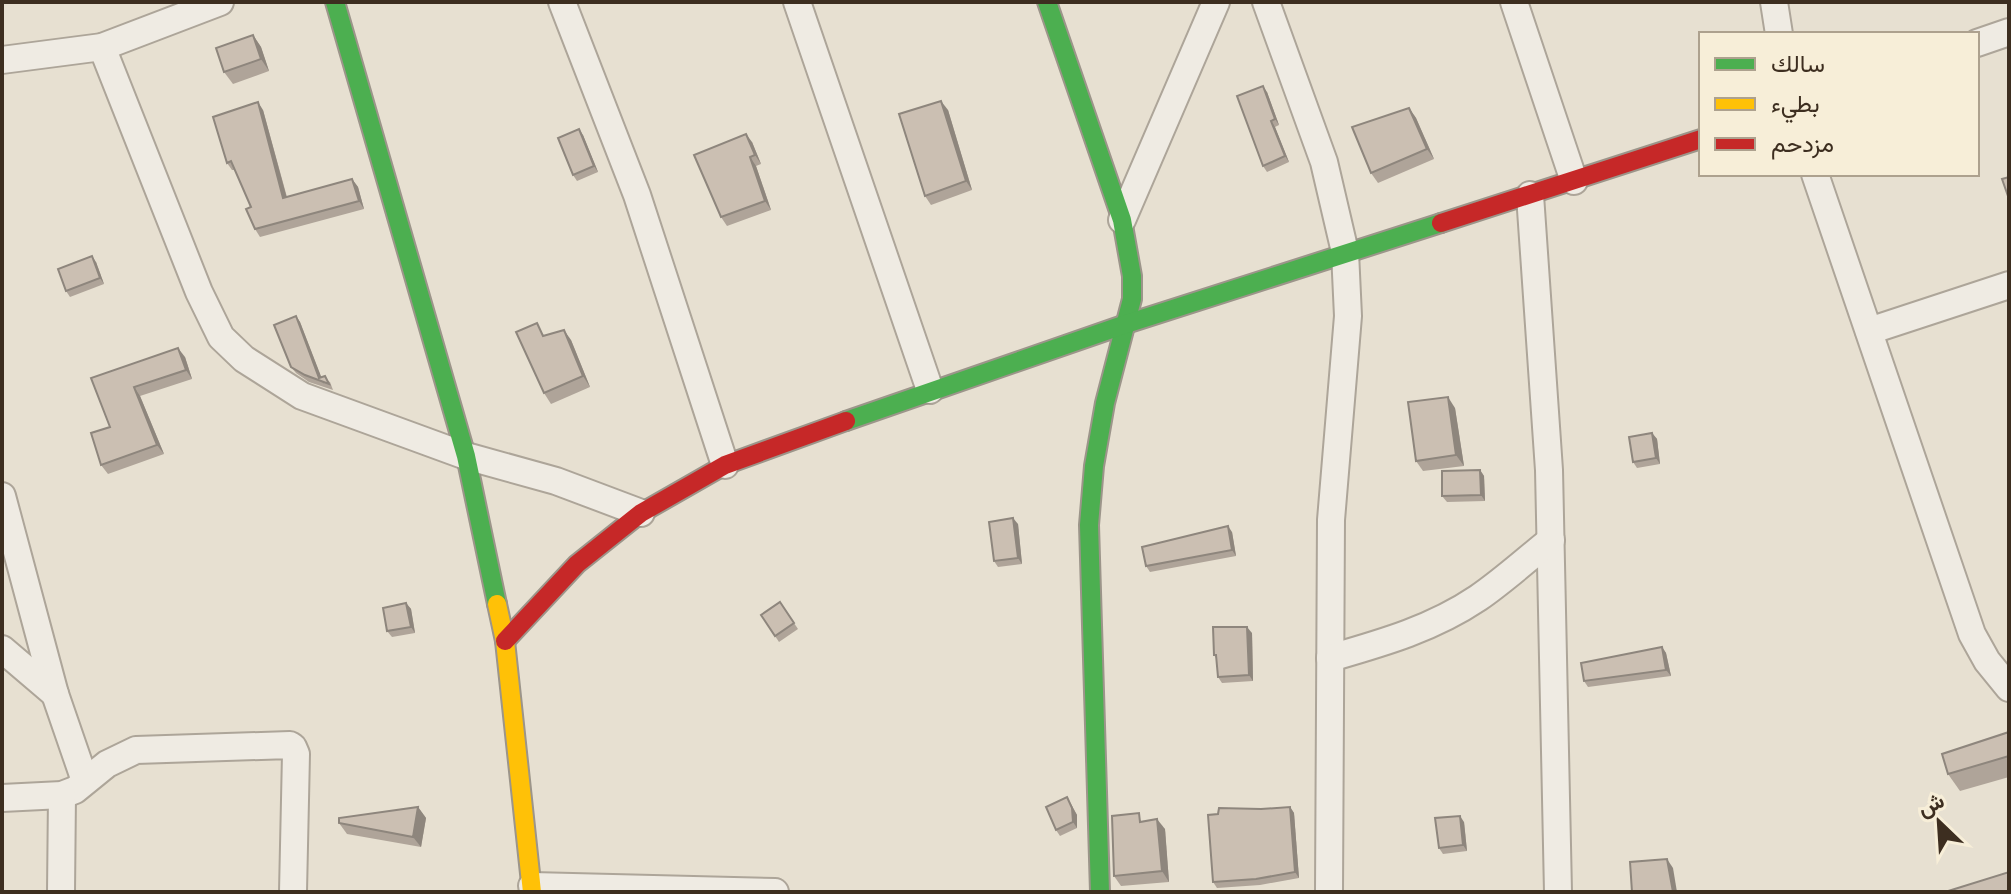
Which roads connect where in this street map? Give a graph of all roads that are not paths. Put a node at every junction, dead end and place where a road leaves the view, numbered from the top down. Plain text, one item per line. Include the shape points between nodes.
1 (220, 2) edge
2 (335, 2) edge
3 (562, 2) edge
4 (797, 2) edge
5 (1047, 2) edge
6 (1216, 2) edge
7 (1266, 2) edge
8 (1514, 2) edge
9 (1774, 2) edge
10 (1779, 32) edge
11 (2009, 32) edge
12 (1979, 42) edge
13 (102, 47) junction
14 (2, 60) edge
15 (1699, 140) edge
16 (1816, 176) edge
17 (1574, 181) junction
18 (1530, 195) junction
19 (1122, 220) junction
20 (1345, 252) junction
21 (2009, 285) edge
22 (1126, 324) junction
23 (1869, 331) junction
24 (930, 390) junction
25 (466, 456) junction
26 (725, 465) junction
27 (2, 496) edge
28 (641, 513) junction
29 (1551, 540) junction
30 (505, 641) junction
31 (2, 649) edge
32 (1330, 658) junction
33 (2009, 688) edge
34 (55, 694) junction
35 (85, 781) junction
36 (62, 795) junction
37 (2, 798) edge
38 (532, 889) edge
39 (61, 892) edge
40 (293, 892) edge
41 (775, 892) edge
42 (1100, 892) edge
43 (1329, 892) edge
44 (1558, 892) edge

1 - 13 street
2 - 25 street
3 - 26 street via 637,195
4 - 24 street
5 - 19 street
6 - 19 street
7 - 20 street via 1324,162
8 - 17 street
9 - 10 street
11 - 12 street
13 - 14 street
13 - 25 street via 221,337 244,359 302,396
15 - 17 street
16 - 23 street
17 - 18 street
18 - 20 street
18 - 29 street
19 - 22 street via 1132,276
20 - 22 street
20 - 32 street via 1348,316 1331,520
21 - 23 street
22 - 24 street
22 - 42 street via 1105,403 1089,525
23 - 33 street via 1972,634
24 - 26 street
25 - 28 street via 556,481
25 - 30 street
26 - 28 street
27 - 34 street
28 - 30 street via 577,564
29 - 32 street via 1478,598 1428,626
29 - 44 street
30 - 38 street
31 - 34 street
32 - 43 street
34 - 35 street
35 - 36 street
35 - 40 street via 136,750 293,747
36 - 37 street
36 - 39 street
38 - 41 street

